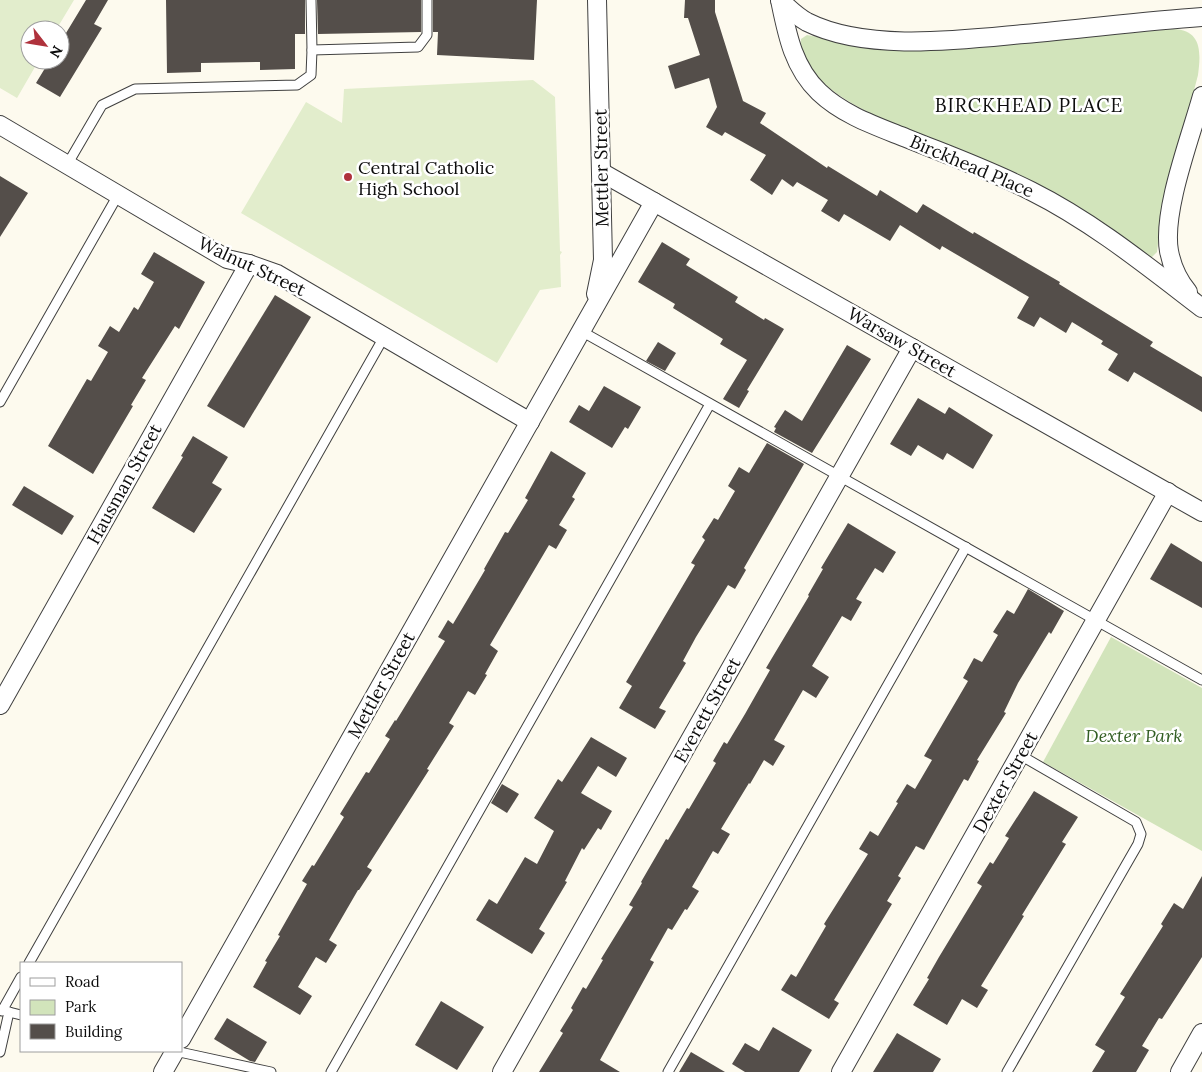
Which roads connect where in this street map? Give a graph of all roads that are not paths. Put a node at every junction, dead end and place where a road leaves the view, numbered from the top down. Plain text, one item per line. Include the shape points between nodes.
1 (311, 0) edge
2 (427, 0) edge
3 (597, 0) edge
4 (780, 0) edge
5 (1202, 17) edge
6 (312, 50) junction
7 (1202, 96) edge
8 (0, 125) edge
9 (67, 164) junction
10 (601, 172) junction
11 (118, 194) junction
12 (654, 202) junction
13 (249, 264) junction
14 (1202, 308) edge
15 (581, 331) junction
16 (384, 337) junction
17 (912, 348) junction
18 (0, 402) edge
19 (710, 404) junction
20 (530, 422) junction
21 (840, 476) junction
22 (1168, 492) junction
23 (1202, 512) edge
24 (966, 547) junction
25 (1096, 620) junction
26 (1202, 680) edge
27 (0, 705) edge
28 (1020, 755) junction
29 (30, 962) edge
30 (20, 979) edge
31 (4, 1011) edge
32 (20, 1015) edge
33 (1202, 1033) edge
34 (182, 1037) edge
35 (0, 1052) edge
36 (174, 1052) edge
37 (180, 1052) edge
38 (163, 1072) edge
39 (271, 1072) edge
40 (331, 1072) edge
41 (502, 1072) edge
42 (668, 1072) edge
43 (841, 1072) edge
44 (1007, 1072) edge
45 (1180, 1072) edge

1 - 6 lane
2 - 6 lane via 427,35 418,48
3 - 10 street, Mettler Street
4 - 5 street, Birckhead Place via 794,14 826,29 896,41 965,40
4 - 14 street, Birckhead Place via 798,64 820,93 834,104 872,124 982,168 1056,204 1127,251
6 - 9 lane via 311,75 297,85 135,89 102,105
7 - 14 street, Birckhead Place via 1178,181 1168,236 1179,281
8 - 9 street, Walnut Street
9 - 11 street, Walnut Street
10 - 12 street, Warsaw Street
10 - 15 street, Mettler Street via 603,260 594,303
11 - 13 street, Walnut Street via 227,259
11 - 18 lane
12 - 15 street, Mettler Street
12 - 17 street, Warsaw Street
13 - 16 street, Walnut Street via 277,274
13 - 27 street, Hausman Street
15 - 19 lane
15 - 20 street, Mettler Street
16 - 20 street, Walnut Street
16 - 29 lane
17 - 21 street, Everett Street
17 - 22 street, Warsaw Street
19 - 21 lane
19 - 40 lane
20 - 34 street, Mettler Street
21 - 24 lane
21 - 41 street, Everett Street
22 - 23 street, Warsaw Street
22 - 25 street, Dexter Street
24 - 25 lane
24 - 42 lane
25 - 26 lane
25 - 28 street, Dexter Street
28 - 43 street, Dexter Street
28 - 44 lane via 1136,822 1142,834
30 - 31 lane
31 - 32 lane
31 - 35 lane
33 - 45 street
36 - 38 street
37 - 39 lane

